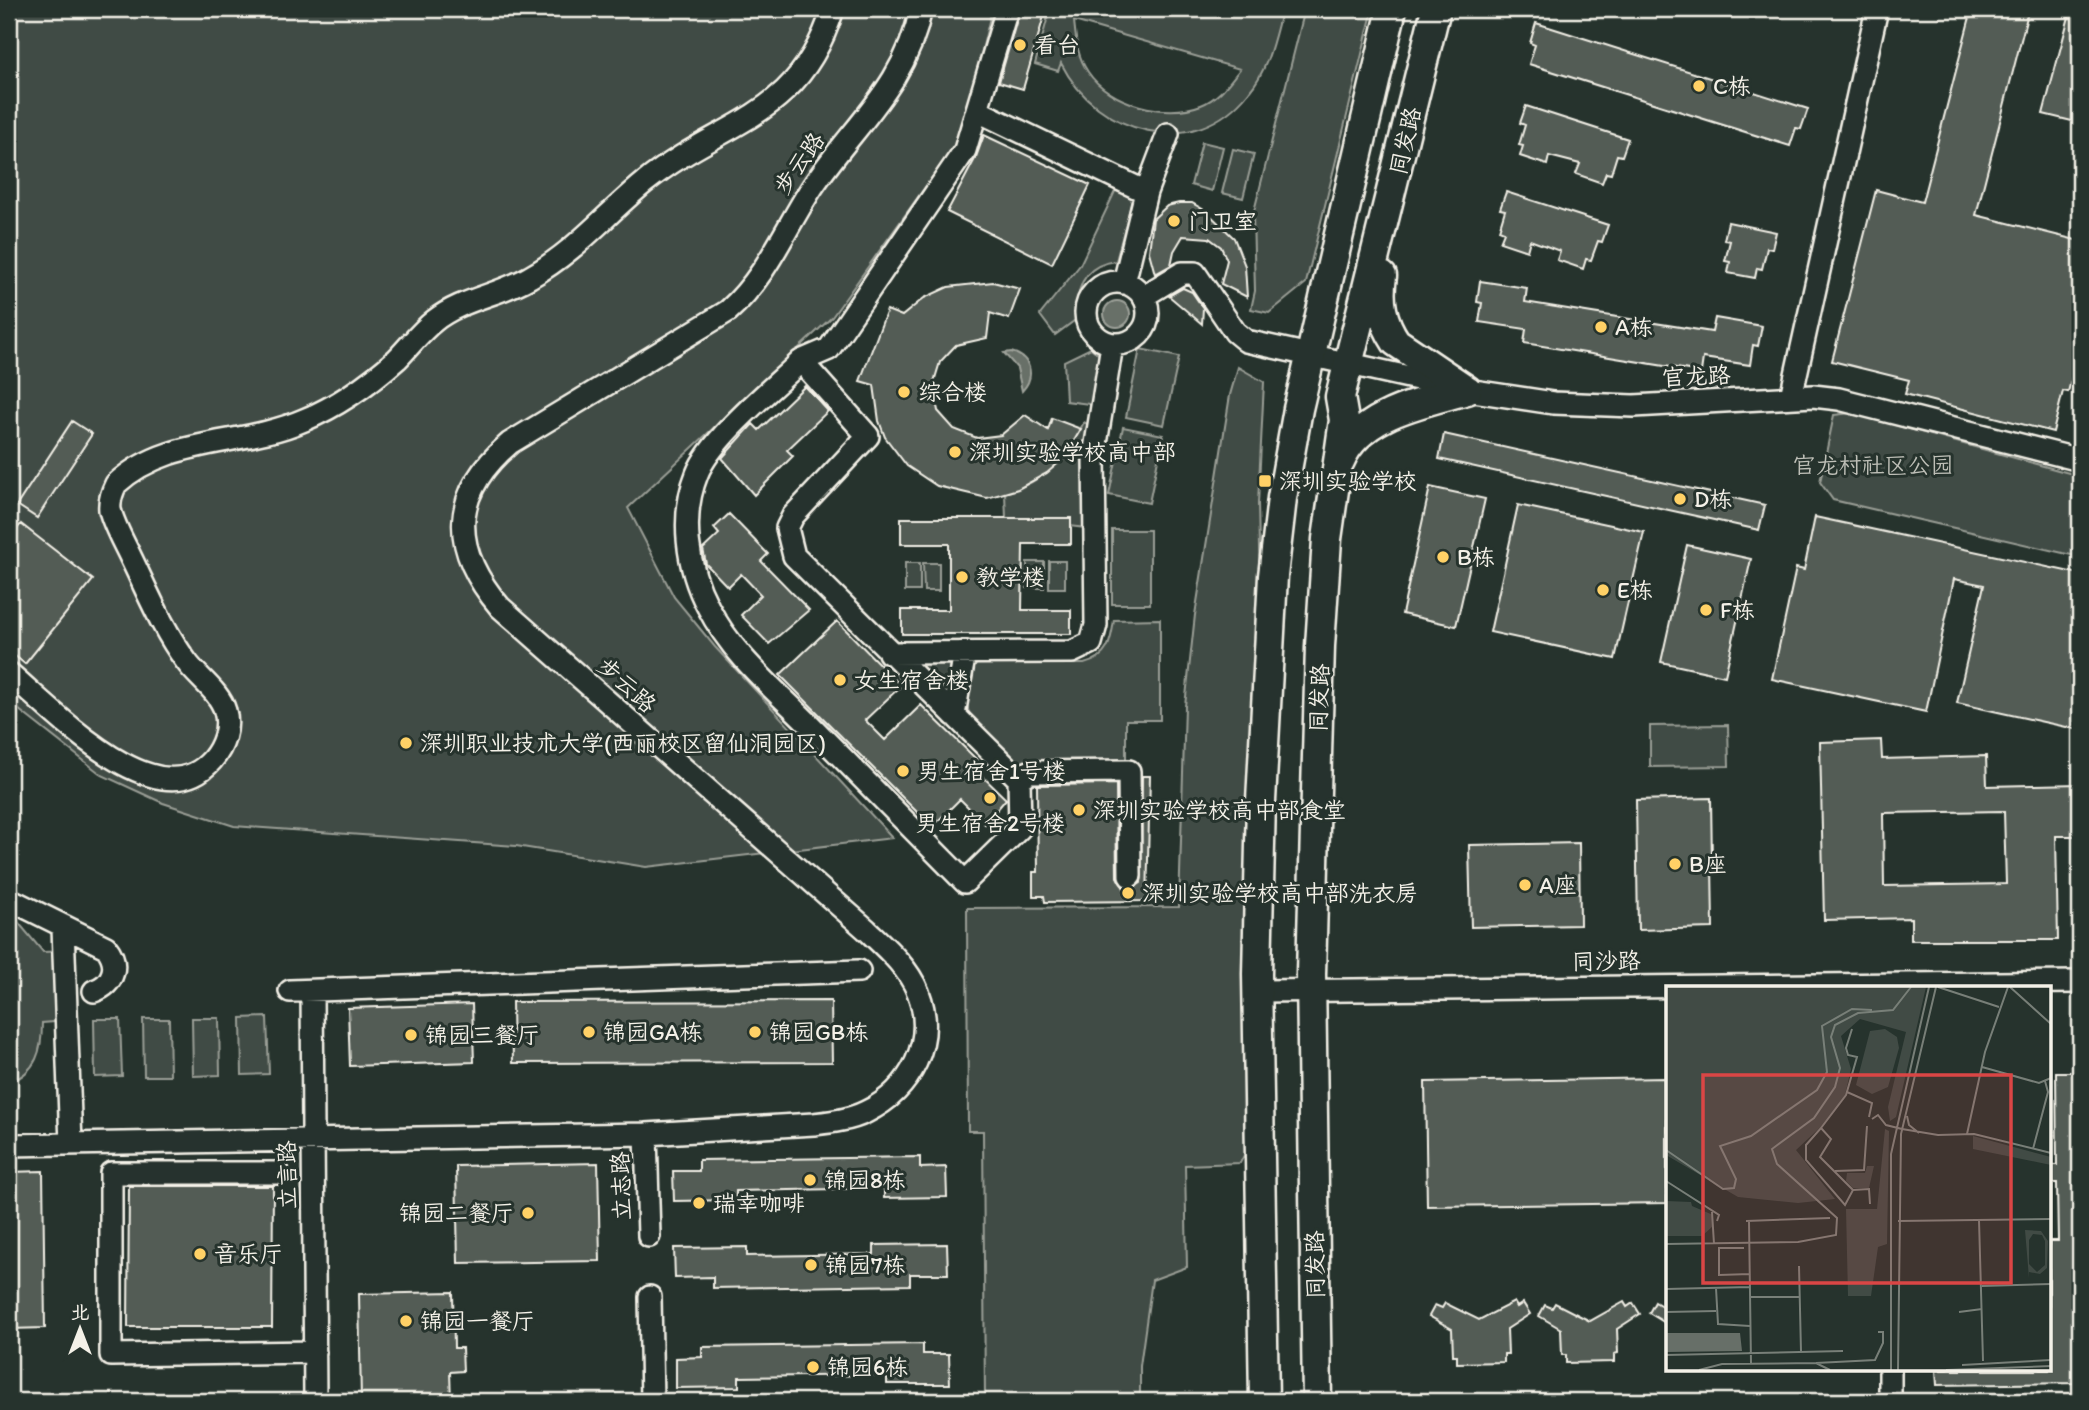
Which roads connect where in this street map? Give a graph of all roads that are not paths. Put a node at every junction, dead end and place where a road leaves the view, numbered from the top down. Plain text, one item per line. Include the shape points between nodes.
1 (833, 9) edge
2 (921, 9) edge
3 (1007, 9) edge
4 (1392, 9) edge
5 (1436, 9) edge
6 (1877, 9) edge
7 (978, 111) junction
8 (1168, 134) dead end
9 (1146, 191) junction
10 (1385, 222) junction
11 (1124, 283) junction
12 (1143, 296) junction
13 (1112, 345) junction
14 (1311, 356) junction
15 (801, 361) junction
16 (1349, 365) junction
17 (1466, 390) junction
18 (1791, 397) junction
19 (2080, 460) edge
20 (1337, 471) junction
21 (965, 652) junction
22 (889, 653) junction
23 (9, 673) edge
24 (954, 715) junction
25 (1019, 779) junction
26 (1129, 876) dead end
27 (9, 899) edge
28 (64, 928) junction
29 (859, 971) dead end
30 (2080, 982) edge
31 (1872, 986) edge
32 (1666, 988) edge
33 (94, 991) dead end
34 (1258, 991) junction
35 (1312, 991) junction
36 (646, 1134) junction
37 (313, 1142) junction
38 (71, 1144) junction
39 (9, 1145) edge
40 (278, 1173) dead end
41 (649, 1236) dead end
42 (650, 1297) dead end
43 (315, 1352) junction
44 (1889, 1372) edge
45 (315, 1401) edge
46 (652, 1401) edge
47 (1264, 1401) edge
48 (1317, 1401) edge
49 (1890, 1401) edge

1 - 23 street via 808,64 776,100 664,168 549,266 433,321 374,378 305,420 171,452 116,484 111,511 159,618 186,661 225,708 226,731 218,754 208,765 187,777 169,779 133,771
2 - 36 street, 步云路 via 897,77 812,187 749,292 728,311 510,443 488,462 466,503 464,544 470,564 500,607 867,930 906,971 918,992 924,1034 913,1071 900,1088 865,1113 814,1124
3 - 7 street
4 - 14 main road, 同发路
5 - 10 main road, 同发路
6 - 18 street
7 - 9 street
7 - 15 street via 972,136 958,161 829,349
8 - 9 street
9 - 11 street
10 - 16 main road, 同发路
10 - 17 main road via 1380,306 1388,330 1406,351
11 - 12 street
11 - 13 street via 1105,284 1086,304 1090,331
12 - 13 street via 1146,326 1132,341
12 - 14 street, 官龙路 via 1187,272 1195,273 1242,339
13 - 21 street via 1094,456 1094,638 1086,648 1072,652
14 - 16 street, 官龙路
14 - 34 main road, 同发路 via 1284,486 1273,576 1261,801
15 - 22 street via 868,436 793,516 788,541 794,556
15 - 25 street via 705,457 697,474 687,519 689,545 708,608 743,658 965,882 1020,828
16 - 17 street, 官龙路
16 - 20 main road, 同发路 via 1340,397 1344,420
17 - 18 street, 官龙路 via 1594,406
17 - 20 main road via 1405,408 1376,423 1348,447
18 - 19 street, 官龙路 via 1839,399
20 - 35 main road, 同发路 via 1320,646
21 - 22 street
21 - 24 street
22 - 24 street
24 - 25 street
25 - 26 street via 1029,772 1129,771
27 - 28 street
28 - 33 street via 101,943 111,953 115,966 111,979
28 - 38 street
29 - 37 street, 立言路 via 301,991
30 - 31 street, 同沙路
32 - 35 street, 同沙路
34 - 35 street, 同沙路
34 - 47 main road, 同发路
35 - 48 main road, 同发路
36 - 37 street, 步云路
36 - 41 street, 立志路
37 - 38 street, 步云路
37 - 43 street, 立言路
38 - 39 street, 步云路
40 - 43 street via 111,1172 111,1355
42 - 46 street
43 - 45 street, 立言路
44 - 49 street

